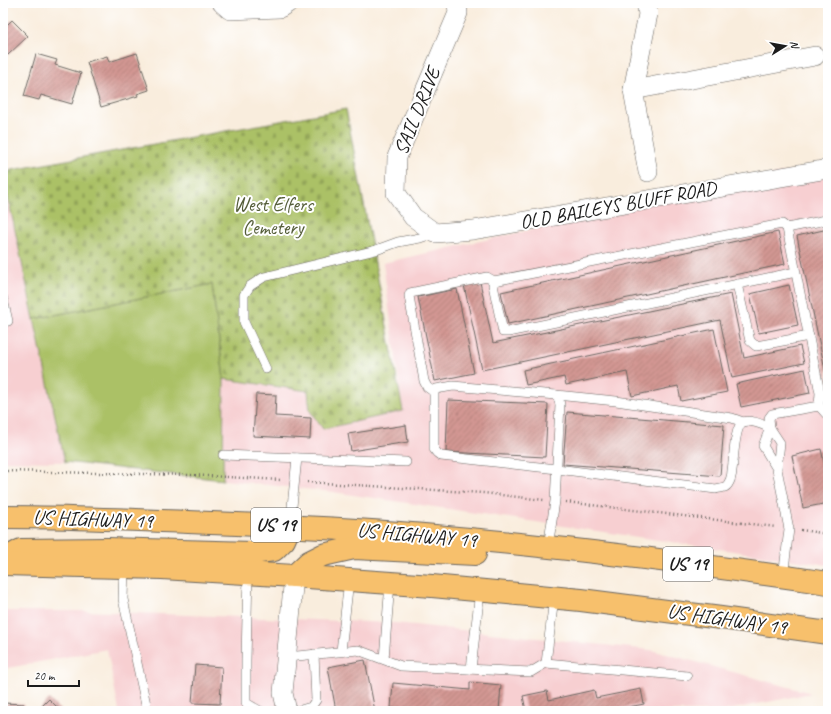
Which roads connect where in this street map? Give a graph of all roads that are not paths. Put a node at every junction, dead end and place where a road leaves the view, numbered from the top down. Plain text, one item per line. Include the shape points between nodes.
1 (222, 3) edge
2 (288, 3) edge
3 (457, 3) edge
4 (646, 3) edge
5 (815, 56) dead end
6 (633, 90) junction
7 (828, 169) edge
8 (648, 172) dead end
9 (828, 218) edge
10 (787, 228) junction
11 (435, 233) junction
12 (796, 272) junction
13 (494, 281) junction
14 (737, 284) junction
15 (3, 299) edge
16 (3, 322) edge
17 (809, 336) junction
18 (266, 369) dead end
19 (434, 392) junction
20 (556, 395) junction
21 (819, 406) junction
22 (828, 416) edge
23 (744, 422) junction
24 (770, 428) junction
25 (223, 455) dead end
26 (297, 458) junction
27 (406, 462) dead end
28 (557, 469) junction
29 (777, 469) junction
30 (3, 516) edge
31 (290, 526) junction
32 (548, 547) junction
33 (3, 560) edge
34 (3, 564) edge
35 (124, 567) junction
36 (248, 573) junction
37 (294, 576) junction
38 (783, 577) junction
39 (349, 580) junction
40 (390, 583) junction
41 (828, 583) edge
42 (480, 590) junction
43 (554, 598) junction
44 (828, 633) edge
45 (341, 652) junction
46 (314, 654) junction
47 (287, 657) junction
48 (384, 659) junction
49 (546, 663) junction
50 (471, 669) junction
51 (687, 676) dead end
52 (149, 711) edge
53 (260, 711) edge
54 (287, 711) edge
55 (297, 711) edge

1 - 2 street via 230,10 280,8
3 - 11 street, SAIL DRIVE via 458,13 397,157 396,193 413,217
4 - 6 street via 648,14
5 - 6 street
6 - 8 street
7 - 11 street, OLD BAILEYS BLUFF ROAD via 473,230
9 - 10 lane
10 - 12 lane
10 - 13 lane via 782,224
11 - 18 lane via 264,277 250,286 244,295 244,322
12 - 14 lane
12 - 17 lane
13 - 14 lane via 503,332
13 - 19 lane via 487,277 410,293 424,381
14 - 17 lane via 750,341 756,346
15 - 16 lane via 8,321
17 - 21 lane via 820,392
19 - 20 lane via 436,389 453,386
19 - 28 lane via 434,449 441,456
20 - 23 lane via 616,401 732,418
20 - 28 lane via 560,405
21 - 22 lane
21 - 24 lane via 772,414 769,418
23 - 24 lane via 760,423
23 - 28 lane via 736,433 732,475 725,486 716,489
24 - 29 lane via 780,443
24 - 29 lane via 763,446
25 - 26 lane
26 - 27 lane
26 - 31 lane
28 - 32 lane via 556,501
29 - 38 lane via 789,529
30 - 31 highway, US HIGHWAY 19 / US 19
31 - 32 highway, US HIGHWAY 19 / US 19
31 - 33 highway via 284,540 274,550 252,553 107,549 20,550
32 - 37 highway via 474,554 354,548 322,555 309,562
32 - 38 highway, US HIGHWAY 19 / US 19
34 - 35 highway, US HIGHWAY 19 / US 19
35 - 36 highway, US HIGHWAY 19 / US 19
35 - 52 lane via 123,599
36 - 37 highway, US HIGHWAY 19 / US 19
36 - 53 lane via 246,703
37 - 39 highway, US HIGHWAY 19 / US 19
37 - 47 street
38 - 41 highway, US HIGHWAY 19 / US 19
39 - 40 highway, US HIGHWAY 19 / US 19
39 - 45 lane
40 - 42 highway, US HIGHWAY 19 / US 19
40 - 48 lane
42 - 43 highway, US HIGHWAY 19 / US 19
42 - 50 lane
43 - 44 highway, US HIGHWAY 19 / US 19
43 - 49 lane
45 - 46 lane
45 - 48 lane via 358,650
46 - 47 lane
46 - 55 lane via 316,700 311,707
47 - 54 street via 283,693
48 - 50 lane via 401,666
49 - 50 lane via 532,672
49 - 51 lane

